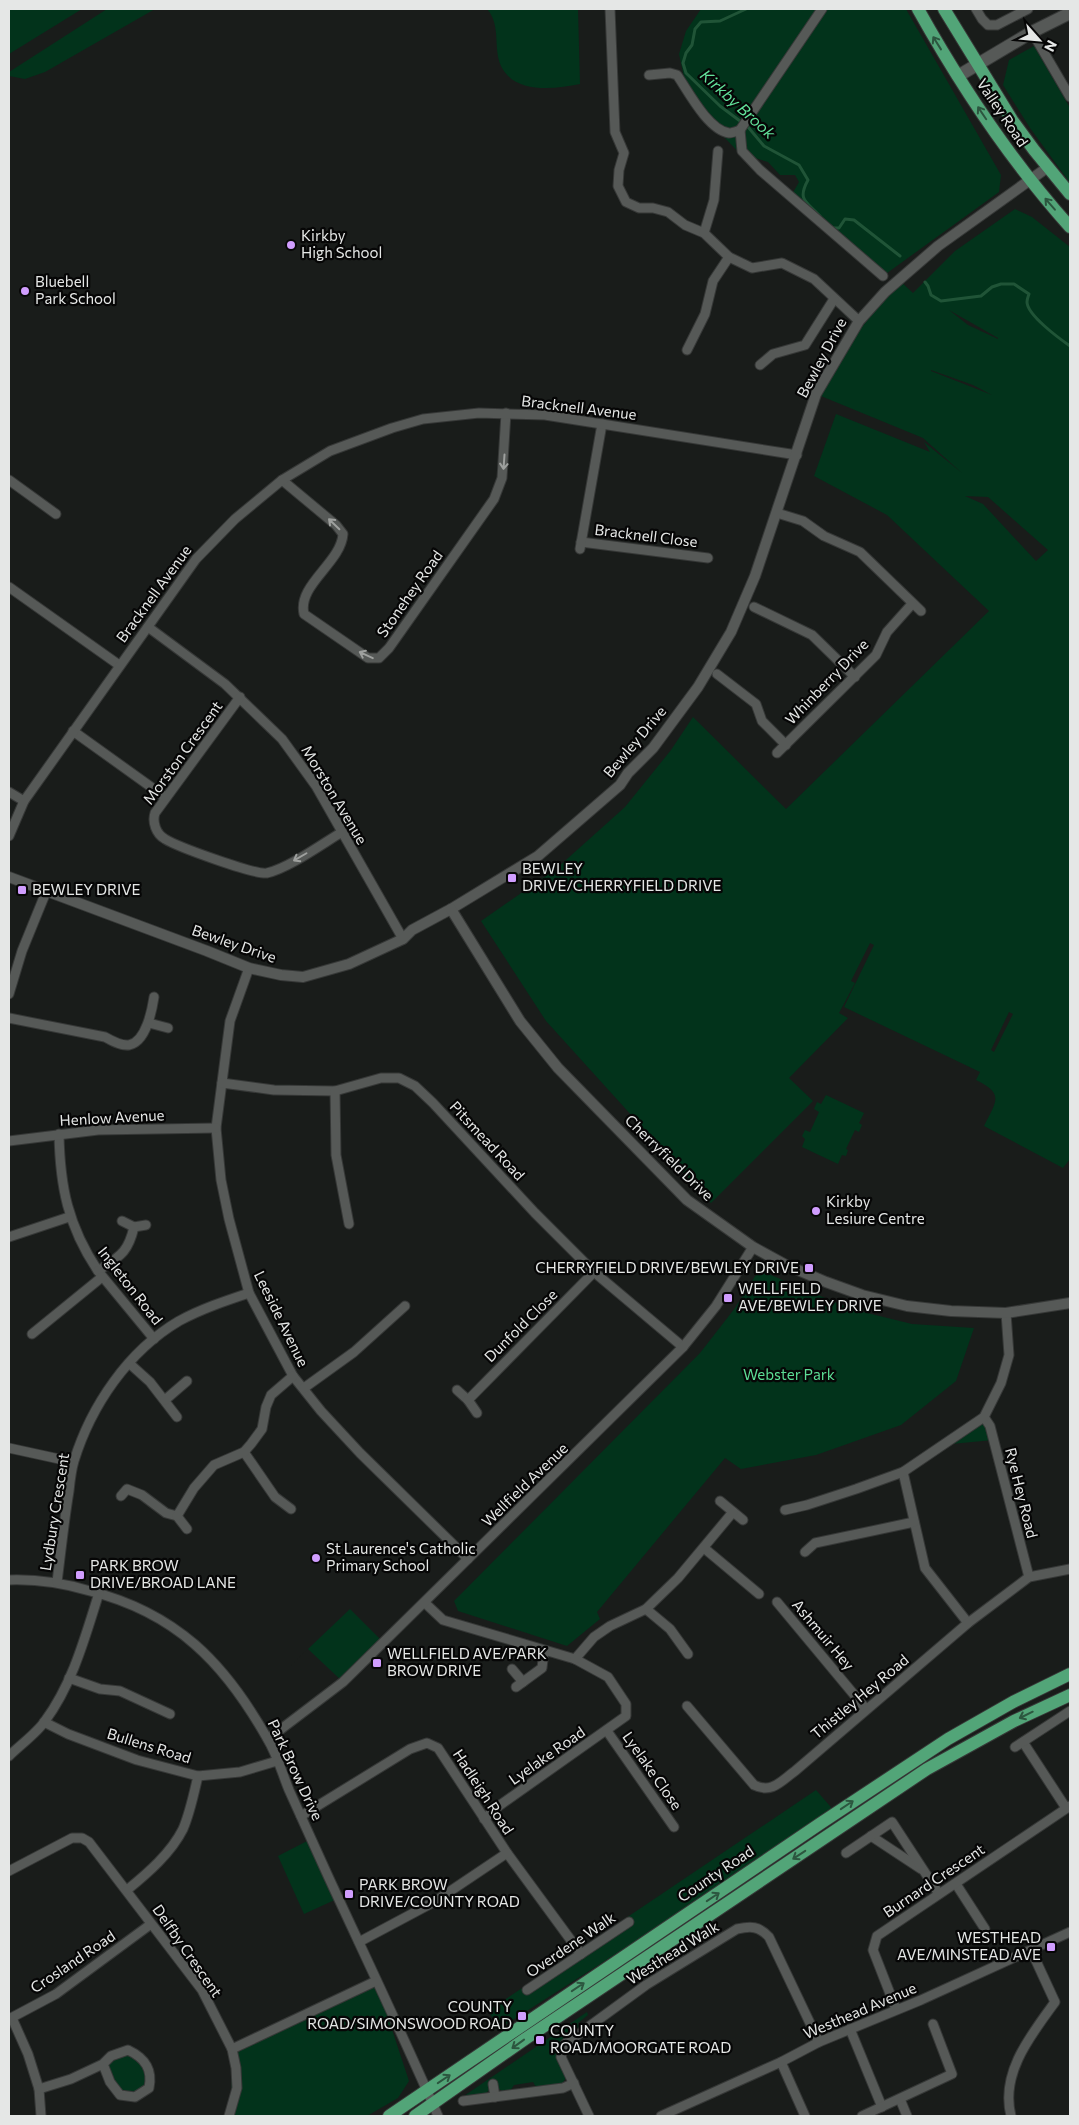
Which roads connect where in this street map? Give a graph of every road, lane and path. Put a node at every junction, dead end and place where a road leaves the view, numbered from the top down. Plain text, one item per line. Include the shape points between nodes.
1 (610, 9) edge
2 (822, 9) edge
3 (918, 9) edge
4 (944, 9) edge
5 (976, 9) edge
6 (1028, 9) edge
7 (1070, 13) edge
8 (1032, 32) junction
9 (978, 65) junction
10 (649, 75) dead end
11 (958, 76) junction
12 (1070, 97) edge
13 (740, 130) junction
14 (718, 151) dead end
15 (1048, 167) junction
16 (1030, 181) junction
17 (1070, 194) edge
18 (1070, 227) edge
19 (704, 233) junction
20 (729, 257) junction
21 (883, 276) dead end
22 (834, 299) junction
23 (859, 321) junction
24 (805, 345) junction
25 (687, 350) dead end
26 (810, 354) dead end
27 (760, 365) dead end
28 (506, 413) junction
29 (602, 424) junction
30 (797, 455) junction
31 (9, 480) edge
32 (282, 480) junction
33 (777, 513) junction
34 (56, 514) dead end
35 (708, 558) dead end
36 (9, 587) edge
37 (912, 604) junction
38 (754, 607) dead end
39 (921, 611) dead end
40 (148, 627) junction
41 (120, 665) junction
42 (717, 674) dead end
43 (855, 677) junction
44 (240, 697) junction
45 (73, 731) junction
46 (786, 745) junction
47 (777, 753) dead end
48 (9, 792) edge
49 (165, 796) junction
50 (24, 801) junction
51 (342, 832) junction
52 (9, 836) edge
53 (9, 877) edge
54 (46, 892) junction
55 (452, 909) junction
56 (403, 939) junction
57 (249, 968) junction
58 (11, 975) edge
59 (9, 994) edge
60 (154, 997) dead end
61 (9, 1018) edge
62 (149, 1023) junction
63 (168, 1028) dead end
64 (222, 1084) junction
65 (336, 1091) junction
66 (216, 1128) junction
67 (60, 1134) junction
68 (9, 1141) edge
69 (69, 1217) junction
70 (122, 1220) dead end
71 (349, 1224) dead end
72 (146, 1225) dead end
73 (134, 1227) junction
74 (9, 1237) edge
75 (753, 1247) junction
76 (594, 1272) junction
77 (100, 1274) junction
78 (249, 1292) junction
79 (1070, 1303) edge
80 (404, 1306) dead end
81 (1006, 1313) junction
82 (32, 1334) dead end
83 (154, 1339) junction
84 (683, 1347) junction
85 (130, 1364) junction
86 (293, 1376) junction
87 (187, 1381) dead end
88 (304, 1388) junction
89 (457, 1390) dead end
90 (165, 1400) junction
91 (468, 1400) junction
92 (477, 1413) dead end
93 (177, 1417) dead end
94 (984, 1417) junction
95 (9, 1448) edge
96 (244, 1452) junction
97 (73, 1462) junction
98 (903, 1472) junction
99 (127, 1479) dead end
100 (720, 1501) dead end
101 (291, 1509) dead end
102 (785, 1510) dead end
103 (733, 1512) junction
104 (177, 1516) junction
105 (743, 1520) dead end
106 (914, 1522) junction
107 (187, 1529) dead end
108 (704, 1548) junction
109 (805, 1552) dead end
110 (468, 1559) junction
111 (1070, 1569) edge
112 (1029, 1577) junction
113 (9, 1580) edge
114 (57, 1582) junction
115 (99, 1593) junction
116 (759, 1594) dead end
117 (777, 1602) dead end
118 (425, 1604) junction
119 (646, 1608) junction
120 (968, 1623) junction
121 (544, 1651) junction
122 (688, 1654) dead end
123 (575, 1659) junction
124 (512, 1669) dead end
125 (1070, 1674) edge
126 (69, 1678) junction
127 (1070, 1695) edge
128 (687, 1706) dead end
129 (866, 1709) junction
130 (1070, 1712) edge
131 (170, 1714) dead end
132 (44, 1722) junction
133 (607, 1731) junction
134 (268, 1739) junction
135 (1023, 1742) junction
136 (1015, 1747) dead end
137 (10, 1751) edge
138 (277, 1761) junction
139 (198, 1776) junction
140 (1068, 1807) edge
141 (301, 1816) junction
142 (484, 1819) junction
143 (674, 1827) dead end
144 (871, 1836) junction
145 (507, 1853) junction
146 (846, 1853) dead end
147 (9, 1871) edge
148 (925, 1872) junction
149 (956, 1884) junction
150 (127, 1890) junction
151 (939, 1894) junction
152 (629, 1922) dead end
153 (151, 1924) junction
154 (986, 1929) dead end
155 (1070, 1932) edge
156 (359, 1942) junction
157 (1031, 1950) junction
158 (581, 1954) junction
159 (376, 1981) junction
160 (527, 1990) dead end
161 (896, 2009) junction
162 (10, 2019) edge
163 (933, 2024) dead end
164 (850, 2028) junction
165 (819, 2042) junction
166 (232, 2049) junction
167 (781, 2062) junction
168 (103, 2064) junction
169 (574, 2083) junction
170 (493, 2084) dead end
171 (39, 2089) junction
172 (427, 2091) junction
173 (495, 2097) junction
174 (900, 2099) junction
175 (464, 2101) dead end
176 (882, 2107) junction
177 (435, 2110) edge
178 (41, 2116) edge
179 (229, 2116) edge
180 (389, 2116) edge
181 (415, 2116) edge
182 (589, 2116) edge
183 (664, 2116) edge
184 (805, 2116) edge
185 (862, 2116) edge
186 (907, 2116) edge
187 (1011, 2116) edge

1 - 19 street via 615,132 624,153 618,186 626,202 639,208 668,212 685,225
2 - 13 street
11 -> 3 main road, Valley Road
4 - 9 main road, Valley Road
5 - 6 street via 988,25 997,25
7 - 8 main road
8 - 9 main road
8 - 12 street
9 - 11 main road
9 - 15 main road, Valley Road via 1012,120
10 - 13 street via 677,75 717,127 728,133
16 -> 11 main road, Valley Road
13 - 21 street via 742,151 760,170
14 - 19 street via 714,200
15 - 16 street, Bewley Drive
15 - 17 main road, Valley Road
18 -> 16 main road, Valley Road
16 - 23 street, Bewley Drive via 938,246 885,292
19 - 20 street
20 - 22 street via 752,268 782,263 814,279
20 - 25 street via 713,281 705,314
22 - 23 street
22 - 24 street
23 - 30 street, Bewley Drive via 816,394
24 - 26 street
24 - 27 street via 773,354
28 - 29 street, Bracknell Avenue via 545,414
28 - 32 street, Bracknell Avenue via 423,419 392,428 330,451
28 -> 32 street, Stonehey Road via 502,478 494,499 379,658 368,658 304,614 304,598 340,546 343,534
29 - 30 street, Bracknell Avenue
29 - 35 street, Bracknell Close via 581,545
30 - 33 street, Bewley Drive
31 - 34 street
32 - 40 street, Bracknell Avenue via 196,559
33 - 37 street via 803,521 824,536 860,552
33 - 55 street, Bewley Drive via 731,632 698,687 653,748 620,785 553,846
36 - 41 street
37 - 39 street
37 - 43 street, Whinberry Drive via 887,632 876,655
38 - 43 street via 812,635
40 - 41 street, Bracknell Avenue
40 - 44 street, Morston Avenue
41 - 45 street, Bracknell Avenue
42 - 46 street via 756,704 762,721
43 - 46 street, Whinberry Drive
44 - 49 street, Morston Crescent
44 - 51 street, Morston Avenue via 269,724 293,753
45 - 49 street
45 - 50 street, Bracknell Avenue
46 - 47 street, Whinberry Drive
48 - 50 street
51 -> 49 street, Morston Crescent via 277,870 261,874 164,839 153,820
50 - 52 street, Bracknell Avenue
51 - 56 street, Morston Avenue
53 - 54 street, Bewley Drive
54 - 57 street, Bewley Drive
54 - 58 street
55 - 56 street, Bewley Drive via 412,930
55 - 75 street, Cherryfield Drive via 520,1021 558,1068 687,1200
56 - 57 street, Bewley Drive via 342,967 303,977 281,976
57 - 64 street, Leeside Avenue via 230,1021
58 - 59 street
60 - 62 street
61 - 62 street via 106,1037 129,1045
62 - 63 street
64 - 65 street, Pitsmead Road via 274,1090
64 - 66 street, Leeside Avenue
65 - 71 street via 336,1155
65 - 76 street, Pitsmead Road via 381,1078 399,1078 416,1086
66 - 67 street, Henlow Avenue via 98,1130
66 - 78 street, Leeside Avenue via 221,1180
67 - 68 street, Henlow Avenue
67 - 69 street, Ingleton Road
69 - 74 street
69 - 77 street, Ingleton Road
70 - 73 street
72 - 73 street
73 - 77 street via 130,1245
75 - 81 street, Cherryfield Drive via 811,1276 876,1298 907,1306
75 - 84 street, Wellfield Avenue via 716,1306
76 - 84 street, Pitsmead Road
76 - 91 street, Dunfold Close
77 - 82 street
77 - 83 street, Ingleton Road
78 - 83 street, Lydbury Crescent via 210,1306
78 - 86 street, Leeside Avenue
79 - 81 street, Cherryfield Drive
80 - 88 street via 354,1352
81 - 94 street via 1009,1355 1002,1383
83 - 85 street, Lydbury Crescent
84 - 110 street, Wellfield Avenue
85 - 90 street
85 - 97 street, Lydbury Crescent via 98,1405
86 - 88 street, Leeside Avenue
86 - 96 street via 272,1395 262,1429
87 - 90 street
88 - 110 street, Leeside Avenue via 360,1453
89 - 91 street
90 - 93 street
91 - 92 street
94 - 98 street
94 - 112 street, Rye Hey Road via 990,1426
95 - 97 street
96 - 101 street via 275,1497
96 - 104 street via 214,1464
97 - 114 street, Lydbury Crescent
98 - 102 street
98 - 106 street
99 - 104 street via 124,1493 142,1495 166,1513
100 - 103 street
103 - 105 street
103 - 108 street
104 - 107 street
106 - 109 street via 815,1543
106 - 120 street via 925,1568
108 - 116 street
108 - 119 street
110 - 118 street, Wellfield Avenue
111 - 112 street, Thistley Hey Road
112 - 120 street, Thistley Hey Road
113 - 114 street, Park Brow Drive
114 - 115 street, Park Brow Drive
115 - 126 street
115 - 134 street, Park Brow Drive via 143,1608 178,1630 229,1680
117 - 129 street, Ashmuir Hey
118 - 121 street via 443,1620
118 - 134 street, Wellfield Avenue via 341,1684
119 - 122 street via 670,1629
119 - 123 street via 594,1637
120 - 129 street, Thistley Hey Road
121 - 123 street
121 - 124 street via 542,1668 519,1684
123 - 133 street, Lyelake Road via 608,1677 626,1704 626,1716
172 -> 125 main road, County Road via 948,1739
126 - 131 street via 100,1689 120,1691
126 - 132 street
127 -> 177 main road, County Road via 981,1738 927,1769 525,2039
128 - 129 street, Thistley Hey Road via 754,1784 771,1789
130 - 135 street
132 - 137 street
132 - 139 street, Bullens Road via 137,1760
133 - 142 street, Lyelake Road
133 - 143 street, Lyelake Close
134 - 138 street, Park Brow Drive
135 - 136 street
135 - 140 street
138 - 139 street, Bullens Road via 240,1772
138 - 141 street, Park Brow Drive
139 - 150 street via 183,1829 148,1873
140 - 149 street, Burnard Crescent
141 - 142 street, Hadleigh Road via 410,1749 427,1743 438,1748
141 - 156 street, Park Brow Drive
142 - 145 street, Hadleigh Road
144 - 146 street
144 - 148 street
144 - 148 street via 894,1818
145 - 156 street via 434,1902
145 - 158 street, Hadleigh Road
147 - 150 street, Delfby Crescent via 72,1838 82,1838 89,1842
148 - 151 street
149 - 151 street, Burnard Crescent
149 - 154 street
150 - 153 street, Delfby Crescent
151 - 161 street, Burnard Crescent via 877,1936 873,1943
152 - 158 street, Overdene Walk
153 - 162 street, Crosland Road via 71,1983
153 - 166 street, Delfby Crescent via 202,1990
155 - 157 street, Westhead Avenue
156 - 159 street, Park Brow Drive
157 - 161 street, Westhead Avenue
157 - 187 street via 1055,2002 1017,2060 1009,2086
158 - 160 street, Overdene Walk
159 - 166 street
159 - 172 street, Park Brow Drive
161 - 164 street, Westhead Avenue
162 - 171 street via 28,2054
163 - 174 street via 952,2074
164 - 165 street, Westhead Avenue
164 - 176 street
165 - 167 street, Westhead Avenue
165 - 169 street, Westhead Walk via 769,1937 759,1928 746,1927 737,1929 646,1985 565,2044 561,2057
166 - 179 street, Delfby Crescent via 237,2088
167 - 183 street, Westhead Avenue
167 - 184 street
168 - 168 street via 111,2056 128,2050 140,2056 151,2076 149,2088 135,2097 120,2095 110,2082
168 - 171 street
169 - 173 street via 563,2088
169 - 182 street, Westhead Walk
170 - 173 street
171 - 178 street
172 - 177 street, Park Brow Drive
172 - 180 main road, County Road
173 - 175 street
174 - 176 street
174 - 186 street
176 - 185 street
177 - 181 main road, County Road

